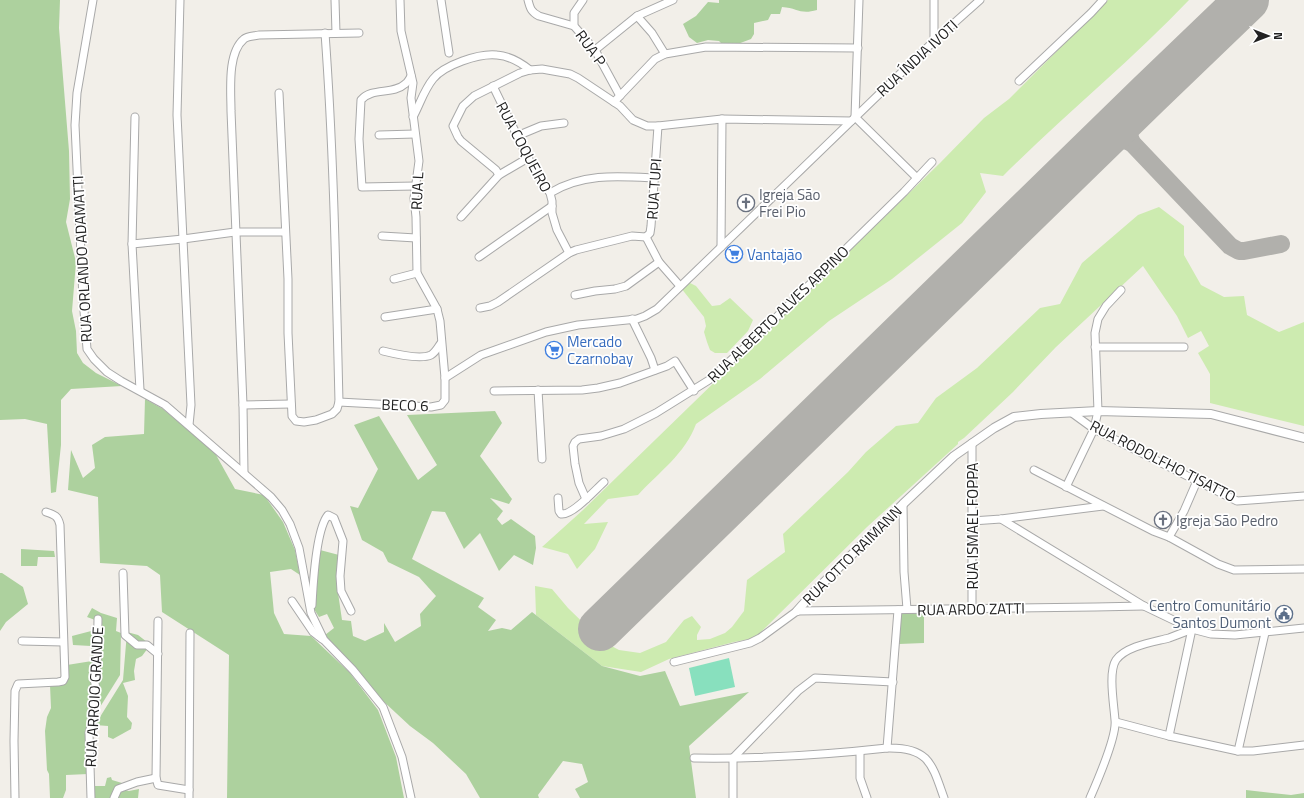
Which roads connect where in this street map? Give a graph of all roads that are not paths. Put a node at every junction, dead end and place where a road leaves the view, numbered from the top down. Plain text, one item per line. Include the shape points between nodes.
1 (93, 0) edge
2 (180, 0) edge
3 (336, 0) edge
4 (400, 0) edge
5 (441, 0) edge
6 (528, 0) edge
7 (583, 0) edge
8 (673, 0) edge
9 (859, 0) edge
10 (934, 0) edge
11 (980, 0) edge
12 (1103, 0) edge
13 (637, 16) junction
14 (574, 26) junction
15 (359, 32) dead end
16 (325, 33) junction
17 (336, 33) junction
18 (934, 41) junction
19 (858, 48) junction
20 (594, 50) junction
21 (449, 53) dead end
22 (665, 54) junction
23 (530, 70) junction
24 (411, 76) junction
25 (1019, 81) dead end
26 (493, 86) junction
27 (279, 93) dead end
28 (620, 96) junction
29 (614, 102) junction
30 (135, 117) dead end
31 (413, 117) junction
32 (722, 119) junction
33 (853, 119) junction
34 (564, 123) dead end
35 (658, 126) junction
36 (415, 134) junction
37 (379, 135) dead end
38 (517, 136) junction
39 (528, 158) junction
40 (932, 162) dead end
41 (499, 175) junction
42 (654, 178) junction
43 (916, 178) junction
44 (415, 186) junction
45 (550, 193) junction
46 (552, 206) junction
47 (460, 217) dead end
48 (236, 232) junction
49 (285, 232) junction
50 (382, 236) dead end
51 (646, 237) junction
52 (416, 238) junction
53 (183, 239) junction
54 (132, 244) junction
55 (721, 247) junction
56 (568, 253) junction
57 (479, 256) dead end
58 (659, 262) junction
59 (417, 273) junction
60 (394, 279) dead end
61 (680, 286) junction
62 (1121, 290) dead end
63 (575, 295) dead end
64 (480, 308) dead end
65 (437, 309) junction
66 (385, 317) dead end
67 (632, 320) junction
68 (441, 343) junction
69 (1095, 347) junction
70 (1184, 347) dead end
71 (383, 351) dead end
72 (655, 370) junction
73 (445, 378) junction
74 (140, 390) junction
75 (538, 390) junction
76 (694, 390) junction
77 (494, 391) dead end
78 (339, 402) junction
79 (291, 404) junction
80 (243, 405) junction
81 (1098, 411) junction
82 (1072, 413) junction
83 (189, 425) junction
84 (1094, 429) junction
85 (1304, 438) edge
86 (972, 443) junction
87 (542, 460) dead end
88 (1034, 470) dead end
89 (244, 473) junction
90 (1197, 481) junction
91 (604, 482) dead end
92 (1066, 487) junction
93 (1304, 496) edge
94 (558, 498) dead end
95 (586, 499) junction
96 (902, 504) junction
97 (1103, 506) junction
98 (46, 512) dead end
99 (1001, 519) junction
100 (972, 521) junction
101 (1169, 537) junction
102 (1304, 569) edge
103 (123, 573) dead end
104 (292, 601) dead end
105 (1144, 606) junction
106 (972, 608) junction
107 (907, 609) junction
108 (898, 610) junction
109 (351, 611) dead end
110 (797, 611) junction
111 (311, 613) junction
112 (98, 619) dead end
113 (158, 621) dead end
114 (1304, 628) edge
115 (1192, 630) junction
116 (190, 633) dead end
117 (1265, 633) junction
118 (324, 640) junction
119 (22, 641) dead end
120 (63, 642) junction
121 (158, 654) junction
122 (674, 662) dead end
123 (893, 682) junction
124 (1116, 722) junction
125 (1169, 736) junction
126 (1304, 745) edge
127 (888, 748) junction
128 (1238, 751) junction
129 (860, 752) junction
130 (694, 758) dead end
131 (733, 758) junction
132 (156, 778) junction
133 (189, 790) junction
134 (15, 798) edge
135 (91, 798) edge
136 (114, 798) edge
137 (188, 798) edge
138 (411, 798) edge
139 (733, 798) edge
140 (867, 798) edge
141 (944, 798) edge
142 (1090, 798) edge

1 - 74 street, RUA ORLANDO ADAMATTI via 77,93 75,125 86,343 94,359 107,372
2 - 53 street via 177,115
3 - 17 street
4 - 24 street, RUA L via 403,45
5 - 21 street
6 - 14 street via 530,8 539,16
7 - 14 street, RUA P via 574,13
8 - 13 street
9 - 19 street
10 - 18 street
11 - 18 street, RUA ÍNDIA IVOTI
12 - 25 street
13 - 20 street
13 - 22 street
14 - 20 street, RUA P
15 - 17 street
16 - 17 street
16 - 48 street via 259,35 245,38 236,49 232,66 231,111
16 - 78 street via 335,226
18 - 33 street, RUA ÍNDIA IVOTI
19 - 22 street via 706,47
19 - 33 street
20 - 28 street, RUA P
22 - 28 street via 655,59
23 - 26 street
23 - 29 street via 542,69 570,74
23 - 31 street via 521,62 495,54 450,65 433,79
24 - 31 street, RUA L
24 - 44 street via 405,84 369,93 361,100 359,139 362,187
26 - 38 street, RUA COQUEIRO
26 - 41 street via 467,101 453,126 461,141
27 - 49 street
28 - 29 street
29 - 35 street via 639,124
30 - 54 street
31 - 36 street, RUA L
32 - 33 street
32 - 35 street
32 - 55 street
33 - 43 street
33 - 55 street, RUA ÍNDIA IVOTI
34 - 38 street via 541,126
35 - 42 street, RUA TUPI
36 - 37 street
36 - 44 street, RUA L via 419,161
38 - 39 street, RUA COQUEIRO
39 - 41 street
39 - 45 street, RUA COQUEIRO
40 - 43 street, RUA ALBERTO ALVES ARPINO
41 - 47 street
42 - 45 street via 597,177 559,187
42 - 51 street, RUA TUPI via 652,226
43 - 76 street, RUA ALBERTO ALVES ARPINO via 754,340 710,380
44 - 52 street, RUA L
45 - 46 street, RUA COQUEIRO
46 - 56 street, RUA COQUEIRO via 557,230
46 - 57 street
48 - 49 street
48 - 53 street
48 - 80 street
49 - 79 street
50 - 52 street
51 - 56 street via 632,236
51 - 58 street, RUA TUPI
52 - 59 street, RUA L
53 - 54 street
53 - 83 street via 191,406
54 - 74 street
55 - 61 street, RUA ÍNDIA IVOTI
56 - 64 street via 498,302
58 - 61 street, RUA TUPI
58 - 63 street via 626,286
59 - 60 street
59 - 65 street, RUA L
61 - 67 street, RUA ÍNDIA IVOTI via 657,308 645,316
62 - 69 street via 1098,319
65 - 66 street
65 - 68 street, RUA L
67 - 72 street
67 - 73 street, RUA ÍNDIA IVOTI via 546,332 481,355
68 - 71 street via 432,354 426,356
68 - 73 street, RUA L
69 - 70 street
69 - 81 street
72 - 75 street via 598,388
72 - 76 street via 675,361
73 - 78 street, BECO 6 via 446,400 441,405 431,407
74 - 83 street, RUA ORLANDO ADAMATTI via 165,405
75 - 77 street
75 - 87 street
76 - 95 street, RUA ALBERTO ALVES ARPINO via 624,429 575,442 573,446 579,483
78 - 79 street via 332,414 304,422 296,421 292,416
79 - 80 street
80 - 89 street
81 - 82 street, RUA OTTO RAIMANN
81 - 84 street
81 - 85 street, RUA OTTO RAIMANN via 1211,414
82 - 84 street, RUA RODOLFHO TISATTO
82 - 86 street, RUA OTTO RAIMANN via 1014,418
83 - 89 street, RUA ORLANDO ADAMATTI
84 - 90 street, RUA RODOLFHO TISATTO
84 - 92 street
86 - 96 street, RUA OTTO RAIMANN via 954,456
86 - 100 street, RUA ISMAEL FOPPA
88 - 92 street
89 - 111 street, RUA ORLANDO ADAMATTI via 271,497 290,524 299,548
90 - 93 street, RUA RODOLFHO TISATTO via 1237,501
90 - 101 street
91 - 95 street
92 - 97 street
94 - 95 street via 561,514 575,508
96 - 107 street
96 - 110 street, RUA OTTO RAIMANN
97 - 99 street
97 - 101 street
98 - 120 street via 55,515 60,525
99 - 100 street
99 - 105 street
100 - 106 street, RUA ISMAEL FOPPA
101 - 102 street via 1234,570
103 - 121 street via 125,635 137,645 147,644
104 - 118 street via 313,632
105 - 106 street, RUA ARDO ZATTI
105 - 115 street
106 - 107 street, RUA ARDO ZATTI
107 - 108 street, RUA ARDO ZATTI
108 - 110 street, RUA ARDO ZATTI
108 - 123 street
109 - 111 street via 341,591 343,541 334,518 328,515 318,548
110 - 122 street, RUA OTTO RAIMANN via 760,638
111 - 118 street, RUA ORLANDO ADAMATTI
112 - 135 street, RUA ARROIO GRANDE via 97,666 94,679 96,688 89,733
113 - 121 street
114 - 117 street
115 - 117 street via 1229,635
115 - 124 street via 1128,650 1116,660 1112,674
115 - 125 street
116 - 133 street
117 - 128 street
118 - 138 street, RUA ORLANDO ADAMATTI via 383,707 402,757
119 - 120 street
120 - 134 street via 63,681 18,684 15,691
121 - 132 street
123 - 127 street
123 - 131 street via 815,678
124 - 125 street
124 - 142 street
125 - 128 street
126 - 128 street
127 - 129 street
127 - 141 street via 905,748 916,751 926,758 933,767
129 - 131 street
129 - 140 street via 860,778
130 - 131 street
131 - 139 street
132 - 133 street via 158,785
132 - 136 street via 118,789
133 - 137 street

